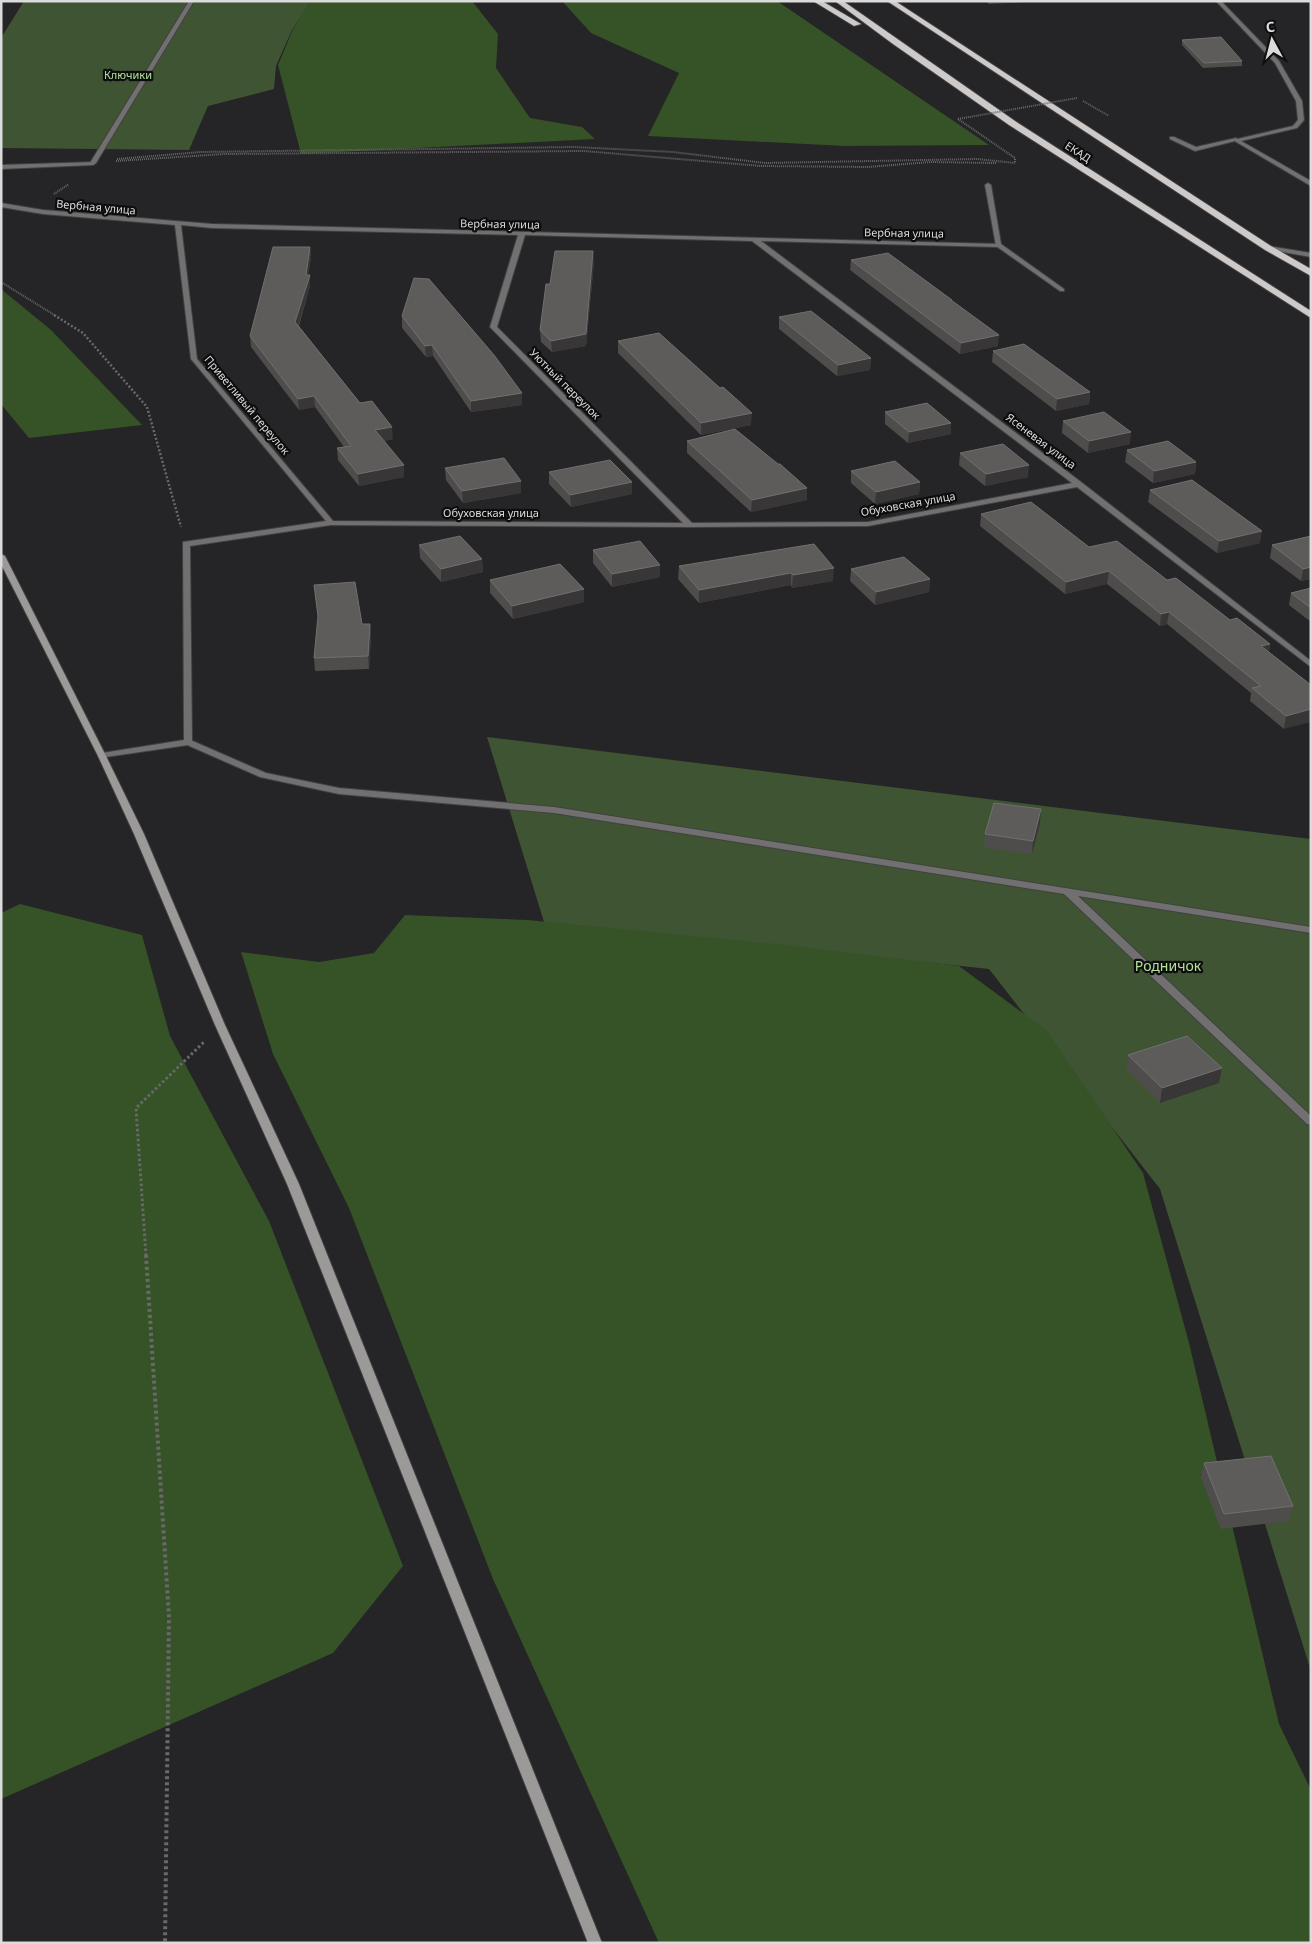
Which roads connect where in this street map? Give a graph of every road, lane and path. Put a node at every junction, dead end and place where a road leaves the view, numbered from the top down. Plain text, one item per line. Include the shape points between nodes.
1 (192, 1) edge
2 (816, 1) edge
3 (838, 1) edge
4 (890, 1) edge
5 (1218, 1) edge
6 (900, 48) junction
7 (1109, 116) dead end
8 (1172, 138) dead end
9 (1236, 140) junction
10 (93, 163) junction
11 (1015, 163) junction
12 (1, 167) edge
13 (1311, 184) edge
14 (988, 185) dead end
15 (1, 206) edge
16 (28, 210) junction
17 (178, 224) junction
18 (522, 234) junction
19 (755, 240) junction
20 (998, 245) junction
21 (1268, 248) junction
22 (1311, 254) edge
23 (1311, 273) edge
24 (1, 282) edge
25 (1062, 290) dead end
26 (1311, 315) edge
27 (1078, 484) junction
28 (331, 523) junction
29 (690, 525) junction
30 (186, 544) junction
31 (1, 556) edge
32 (1311, 665) edge
33 (188, 742) junction
34 (102, 756) junction
35 (1067, 891) junction
36 (1311, 930) edge
37 (220, 1025) junction
38 (1311, 1122) edge
39 (593, 1939) edge
40 (165, 1943) edge

1 - 10 street
2 - 6 highway
3 - 6 highway, ЕКАД
4 - 21 highway, ЕКАД
5 - 9 street via 1277,62 1299,101 1301,120 1295,127
6 - 26 highway, ЕКАД
7 - 11 path, bridge via 1077,98 958,119 1015,158
8 - 9 street via 1194,150
9 - 13 street
10 - 11 path via 224,154 584,151 761,166
10 - 11 path via 138,156 211,152 575,147 673,152 766,163 977,159
10 - 12 street
10 - 16 path via 67,186
14 - 20 street
15 - 16 street, Вербная улица
16 - 17 street, Вербная улица
17 - 18 street, Вербная улица
17 - 28 street, Приветливый переулок via 194,358
18 - 19 street, Вербная улица
18 - 29 street, Уютный переулок via 493,327
19 - 20 street, Вербная улица
19 - 27 street, Ясеневая улица
20 - 25 street
21 - 22 street
21 - 23 highway, ЕКАД
24 - 30 path via 83,333 148,407
27 - 29 street, Обуховская улица via 868,524
27 - 32 street, Ясеневая улица
28 - 29 street, Обуховская улица
28 - 30 street, Обуховская улица
30 - 33 street
31 - 34 main road
33 - 34 street
33 - 35 street via 263,775 339,791 554,810
34 - 37 main road via 139,834
35 - 36 street
35 - 38 street
37 - 39 main road via 293,1184
37 - 40 path via 136,1108 170,1617

